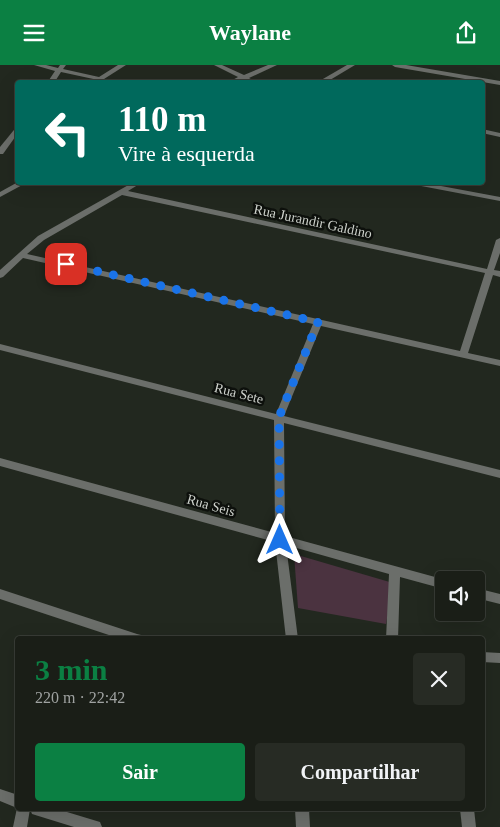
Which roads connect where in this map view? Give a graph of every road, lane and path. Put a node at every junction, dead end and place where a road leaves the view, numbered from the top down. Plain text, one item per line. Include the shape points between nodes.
1 (37, 65) edge
2 (123, 65) edge
3 (216, 65) edge
4 (274, 65) edge
5 (352, 65) edge
6 (395, 65) edge
7 (61, 68) edge
8 (244, 76) junction
9 (52, 80) edge
10 (99, 80) edge
11 (103, 80) edge
12 (236, 80) edge
13 (250, 80) edge
14 (324, 80) edge
15 (482, 80) edge
16 (485, 80) edge
17 (500, 83) edge
18 (15, 130) edge
19 (485, 132) edge
20 (500, 135) edge
21 (3, 142) edge
22 (0, 152) edge
23 (18, 185) edge
24 (133, 185) edge
25 (426, 185) edge
26 (120, 192) junction
27 (0, 195) edge
28 (500, 199) edge
29 (500, 240) edge
30 (21, 255) junction
31 (0, 262) edge
32 (12, 264) junction
33 (490, 272) junction
34 (500, 274) edge
35 (0, 275) edge
36 (318, 322) junction
37 (0, 347) edge
38 (463, 355) junction
39 (500, 363) edge
40 (279, 417) junction
41 (0, 462) edge
42 (500, 474) edge
43 (280, 540) junction
44 (395, 572) junction
45 (435, 582) edge
46 (0, 594) edge
47 (485, 595) edge
48 (500, 599) edge
49 (128, 636) edge
50 (292, 636) edge
51 (392, 636) edge
52 (485, 657) edge
53 (500, 659) edge
54 (0, 795) edge
55 (15, 801) edge
56 (23, 811) edge
57 (43, 811) edge
58 (302, 811) edge
59 (467, 811) edge
60 (20, 827) edge
61 (95, 827) edge
62 (303, 827) edge
63 (469, 827) edge

1 - 7 street
2 - 11 street
3 - 8 street
4 - 8 street
5 - 14 street
6 - 15 street
7 - 9 street
7 - 10 street
8 - 12 street
8 - 13 street
16 - 17 street
18 - 21 street
19 - 20 street
21 - 22 street
23 - 27 street
24 - 26 street
25 - 28 street
26 - 30 street via 48,234
26 - 33 street, Rua Jurandir Galdino
29 - 33 street
30 - 32 street
30 - 36 street
31 - 32 street
32 - 35 street
33 - 34 street, Rua Jurandir Galdino
33 - 38 street
36 - 38 street
36 - 40 street
37 - 40 street, Rua Sete
38 - 39 street
40 - 42 street, Rua Sete
40 - 43 street
41 - 43 street, Rua Seis
43 - 44 street, Rua Seis
43 - 50 street
44 - 45 street, Rua Seis
44 - 51 street
46 - 49 street
47 - 48 street
52 - 53 street
54 - 55 street
56 - 60 street
57 - 61 street
58 - 62 street
59 - 63 street

